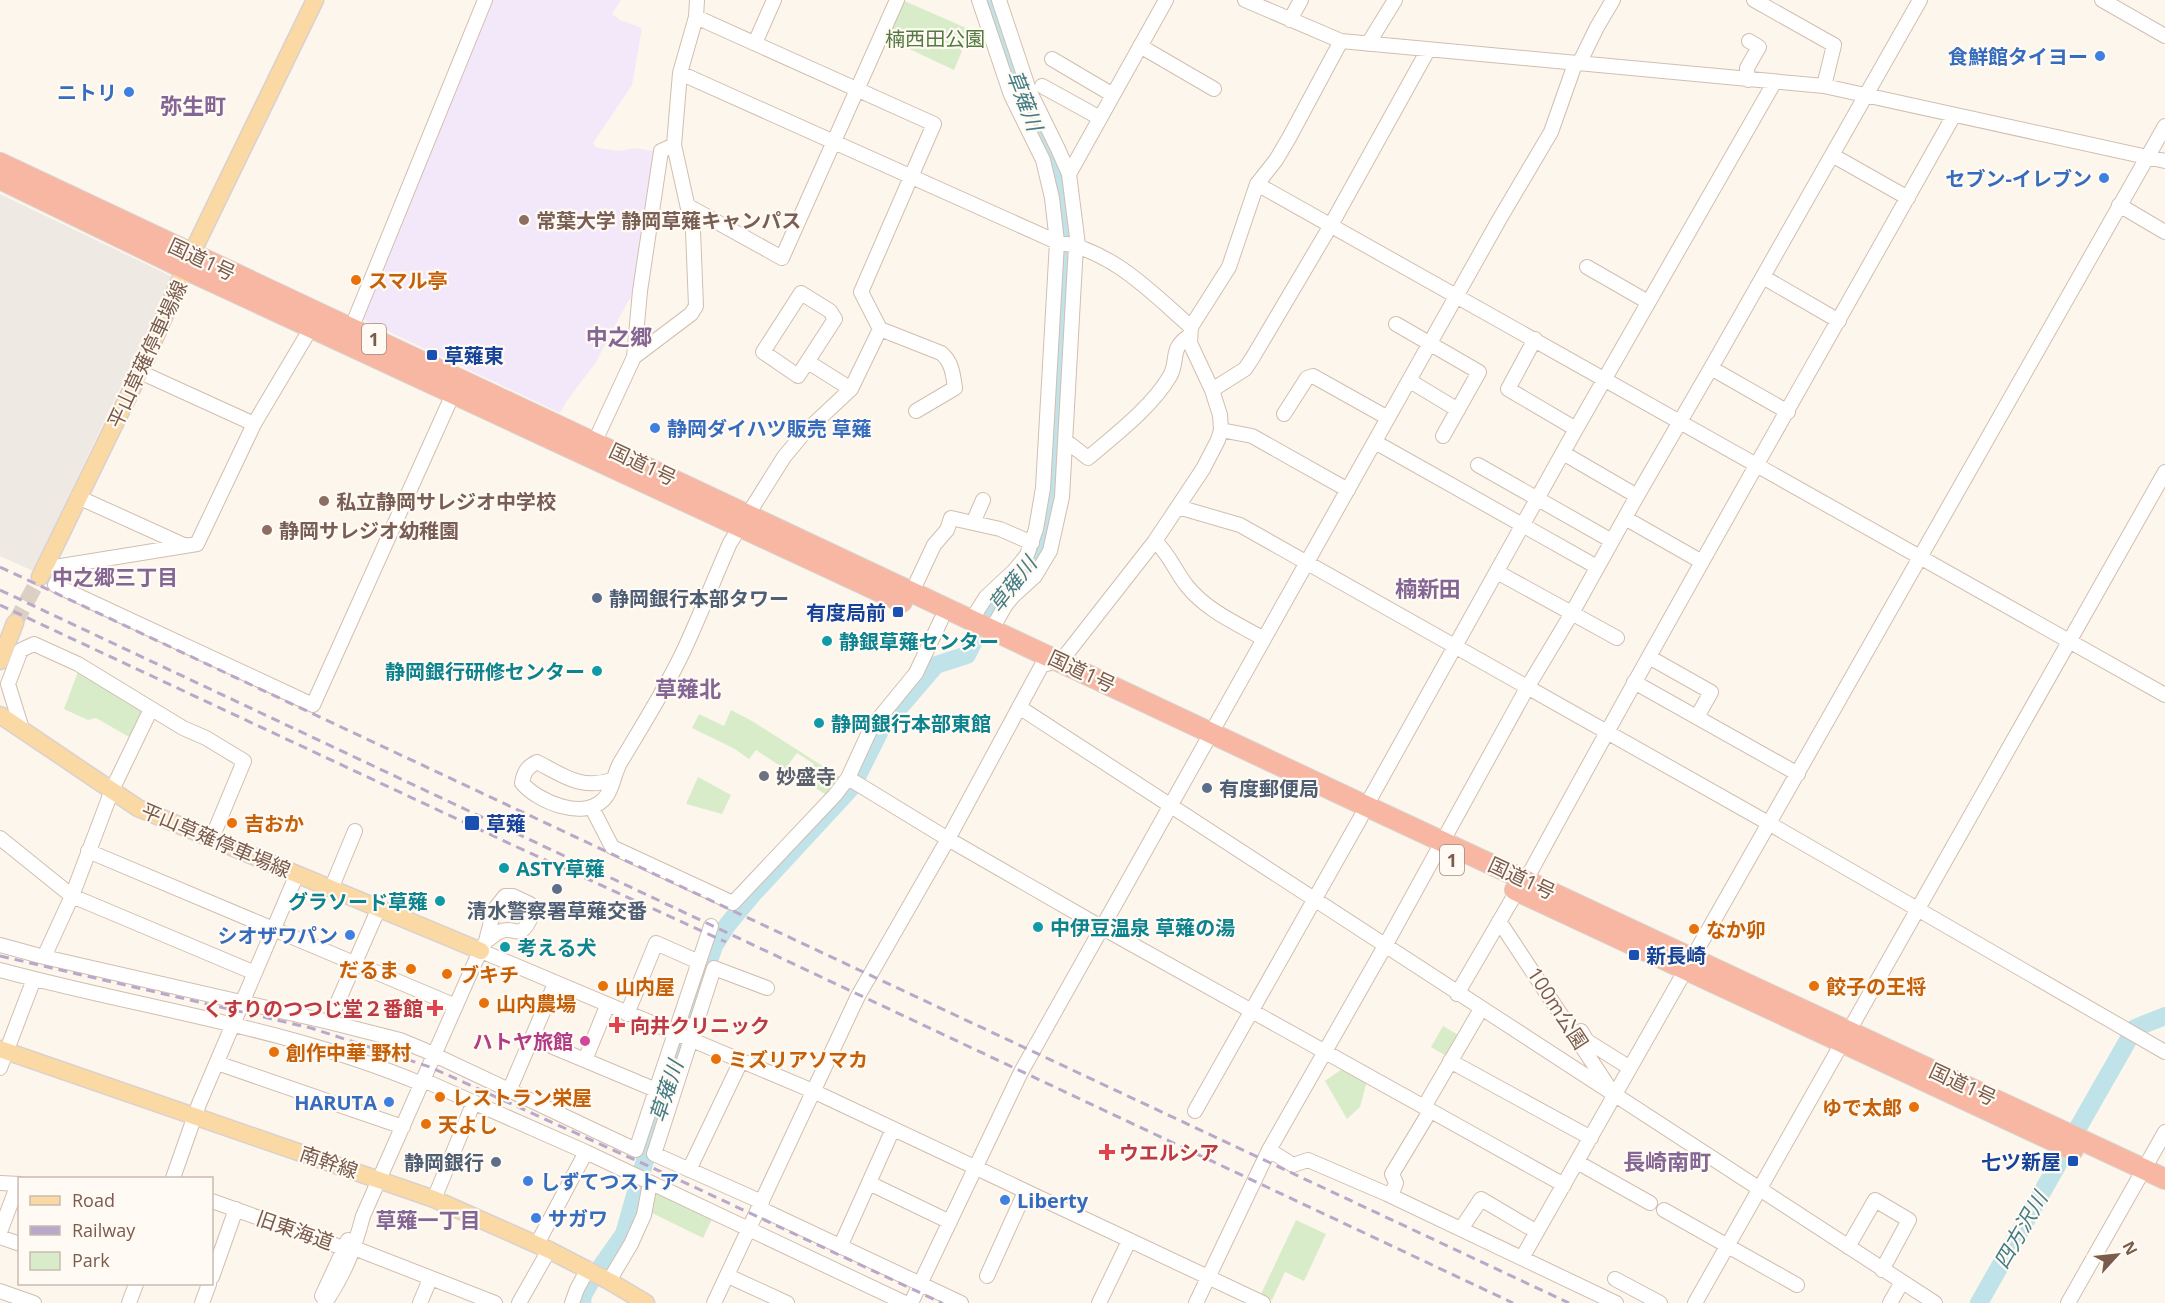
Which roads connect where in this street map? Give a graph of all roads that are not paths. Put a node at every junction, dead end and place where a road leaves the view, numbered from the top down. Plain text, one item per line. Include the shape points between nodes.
1 (315, 0) edge
2 (485, 0) edge
3 (697, 0) edge
4 (774, 0) edge
5 (897, 0) edge
6 (979, 0) edge
7 (999, 0) edge
8 (1166, 0) edge
9 (1245, 0) edge
10 (1301, 0) edge
11 (1395, 0) edge
12 (1613, 0) edge
13 (1754, 0) edge
14 (1920, 0) edge
15 (2102, 0) edge
16 (696, 17) junction
17 (1290, 20) junction
18 (2165, 36) edge
19 (1341, 41) junction
20 (1749, 41) dead end
21 (755, 43) junction
22 (1368, 44) junction
23 (1140, 46) junction
24 (1428, 50) junction
25 (1052, 59) dead end
26 (1577, 64) junction
27 (680, 73) junction
28 (1748, 80) junction
29 (1774, 82) junction
30 (1042, 86) dead end
31 (1824, 86) junction
32 (1214, 89) dead end
33 (857, 90) junction
34 (1867, 94) junction
35 (1113, 95) junction
36 (1954, 115) junction
37 (1100, 118) junction
38 (2165, 126) edge
39 (834, 143) junction
40 (674, 145) junction
41 (1832, 155) junction
42 (2148, 158) junction
43 (2165, 161) edge
44 (0, 163) edge
45 (1069, 174) junction
46 (911, 177) junction
47 (0, 179) edge
48 (1257, 184) junction
49 (1908, 198) junction
50 (2119, 205) junction
51 (688, 206) junction
52 (1331, 225) junction
53 (2165, 232) edge
54 (1057, 242) junction
55 (1077, 245) junction
56 (188, 262) junction
57 (1587, 267) dead end
58 (1763, 277) junction
59 (1457, 297) junction
60 (1648, 302) junction
61 (1839, 321) junction
62 (1396, 324) dead end
63 (311, 328) junction
64 (880, 329) junction
65 (1190, 332) junction
66 (348, 336) junction
67 (1535, 339) junction
68 (1431, 344) junction
69 (634, 357) junction
70 (808, 362) junction
71 (1711, 368) junction
72 (140, 372) junction
73 (1605, 378) junction
74 (1410, 381) junction
75 (851, 389) junction
76 (1212, 390) junction
77 (453, 394) junction
78 (1050, 395) junction
79 (1068, 397) junction
80 (1458, 410) junction
81 (916, 411) dead end
82 (1788, 412) junction
83 (1284, 414) dead end
84 (1388, 418) junction
85 (1679, 421) junction
86 (254, 424) junction
87 (1576, 429) junction
88 (1221, 430) junction
89 (1443, 436) dead end
90 (595, 441) junction
91 (1066, 441) junction
92 (1375, 442) junction
93 (1563, 453) junction
94 (1757, 464) junction
95 (1478, 465) dead end
96 (2165, 472) edge
97 (1347, 490) junction
98 (1636, 496) junction
99 (78, 497) junction
100 (1537, 499) junction
101 (982, 500) dead end
102 (1178, 507) junction
103 (1625, 518) junction
104 (744, 520) junction
105 (973, 523) junction
106 (1523, 525) junction
107 (1155, 541) junction
108 (1612, 542) junction
109 (1032, 543) junction
110 (186, 546) junction
111 (1920, 556) junction
112 (1307, 562) junction
113 (1702, 562) junction
114 (65, 566) junction
115 (1597, 567) junction
116 (1497, 572) junction
117 (42, 573) joint
118 (912, 592) junction
119 (1572, 613) junction
120 (972, 619) junction
121 (941, 620) junction
122 (15, 623) tunnel mouth
123 (992, 629) junction
124 (1617, 638) dead end
125 (1264, 639) junction
126 (2069, 639) junction
127 (1456, 647) junction
128 (1649, 657) junction
129 (0, 661) edge
130 (1052, 663) junction
131 (1634, 682) junction
132 (1527, 688) junction
133 (2165, 694) edge
134 (1019, 707) junction
135 (151, 709) junction
136 (0, 715) edge
137 (1697, 717) junction
138 (22, 729) junction
139 (1605, 733) junction
140 (1209, 738) junction
141 (1798, 774) junction
142 (848, 778) junction
143 (612, 780) junction
144 (112, 790) junction
145 (1170, 806) junction
146 (592, 808) junction
147 (1364, 811) junction
148 (1770, 824) junction
149 (355, 831) dead end
150 (0, 838) edge
151 (212, 838) junction
152 (948, 839) junction
153 (1439, 847) junction
154 (88, 851) junction
155 (297, 874) junction
156 (1521, 885) junction
157 (331, 889) junction
158 (72, 896) junction
159 (1314, 899) junction
160 (378, 910) junction
161 (1917, 911) junction
162 (1499, 921) junction
163 (711, 926) dead end
164 (1101, 927) junction
165 (274, 930) junction
166 (0, 945) edge
167 (484, 946) junction
168 (1385, 946) junction
169 (44, 957) junction
170 (699, 962) junction
171 (1690, 964) junction
172 (354, 965) junction
173 (0, 970) edge
174 (255, 973) junction
175 (34, 979) junction
176 (555, 984) junction
177 (767, 988) dead end
178 (1457, 994) junction
179 (243, 1004) junction
180 (607, 1005) junction
181 (456, 1006) junction
182 (1480, 1009) junction
183 (1251, 1011) junction
184 (627, 1014) junction
185 (329, 1022) junction
186 (1575, 1022) dead end
187 (234, 1025) junction
188 (675, 1032) junction
189 (1845, 1037) junction
190 (532, 1038) junction
191 (690, 1039) junction
192 (3, 1050) edge
193 (2165, 1052) edge
194 (1325, 1053) junction
195 (435, 1056) junction
196 (585, 1060) junction
197 (741, 1061) junction
198 (1450, 1061) junction
199 (217, 1063) junction
200 (0, 1068) edge
201 (1630, 1068) junction
202 (423, 1082) junction
203 (656, 1090) junction
204 (813, 1091) junction
205 (509, 1092) junction
206 (1615, 1096) junction
207 (474, 1102) junction
208 (1427, 1109) junction
209 (1195, 1111) dead end
210 (195, 1116) junction
211 (403, 1127) junction
212 (893, 1129) junction
213 (2165, 1132) edge
214 (1591, 1138) junction
215 (1269, 1150) junction
216 (586, 1152) junction
217 (1577, 1162) junction
218 (976, 1167) junction
219 (689, 1170) junction
220 (2141, 1174) junction
221 (174, 1177) edge
222 (2165, 1179) edge
223 (380, 1180) junction
224 (648, 1182) junction
225 (0, 1183) edge
226 (869, 1183) junction
227 (18, 1184) edge
228 (1564, 1185) junction
229 (18, 1187) edge
230 (1759, 1190) junction
231 (1025, 1192) junction
232 (2165, 1193) edge
233 (1390, 1196) junction
234 (434, 1199) junction
235 (213, 1200) edge
236 (1650, 1203) dead end
237 (760, 1205) junction
238 (236, 1209) junction
239 (1664, 1210) dead end
240 (950, 1222) junction
241 (1461, 1229) junction
242 (749, 1230) junction
243 (0, 1232) edge
244 (1537, 1232) junction
245 (0, 1237) edge
246 (1129, 1241) junction
247 (18, 1243) edge
248 (1727, 1246) junction
249 (543, 1247) junction
250 (840, 1247) junction
251 (1848, 1247) junction
252 (349, 1248) junction
253 (1522, 1258) junction
254 (1882, 1270) junction
255 (213, 1274) edge
256 (598, 1275) junction
257 (728, 1276) junction
258 (987, 1276) dead end
259 (1207, 1278) junction
260 (341, 1279) junction
261 (430, 1279) junction
262 (1615, 1279) dead end
263 (1902, 1282) junction
264 (920, 1284) junction
265 (135, 1285) edge
266 (209, 1285) edge
267 (1797, 1285) dead end
268 (0, 1292) edge
269 (898, 1302) edge
270 (34, 1303) edge
271 (129, 1303) edge
272 (202, 1303) edge
273 (319, 1303) edge
274 (325, 1303) edge
275 (333, 1303) edge
276 (420, 1303) edge
277 (495, 1303) edge
278 (519, 1303) edge
279 (572, 1303) edge
280 (646, 1303) edge
281 (714, 1303) edge
282 (787, 1303) edge
283 (911, 1303) edge
284 (961, 1303) edge
285 (1099, 1303) edge
286 (1196, 1303) edge
287 (1263, 1303) edge
288 (1616, 1303) edge
289 (1660, 1303) edge
290 (1695, 1303) edge
291 (1890, 1303) edge
292 (1935, 1303) edge
293 (2068, 1303) edge

1 - 56 main road, 平山草薙停車場線
2 - 66 street
3 - 16 street
4 - 21 street
5 - 33 street
6 - 54 street via 1011,95 1043,160
7 - 45 street via 1029,90
8 - 23 street
9 - 17 street
10 - 17 street
11 - 22 street
12 - 26 street
13 - 31 street via 1834,45
14 - 34 street
15 - 18 street
16 - 21 street
16 - 27 street
17 - 19 street
19 - 22 street
19 - 48 street via 1280,153
20 - 28 street via 1759,47 1747,68
21 - 33 street
22 - 24 street
23 - 32 street
23 - 35 street
24 - 26 street
24 - 52 street
25 - 35 street
26 - 28 street
26 - 59 street via 1551,132
27 - 39 street
27 - 40 street
28 - 29 street
29 - 31 street
29 - 60 street
30 - 37 street
31 - 34 street
33 - 39 street
33 - 46 street via 934,124
34 - 36 street
34 - 41 street
35 - 37 street
36 - 42 street
36 - 49 street
37 - 45 street
38 - 42 street
39 - 46 street
39 - 51 street via 782,258
40 - 51 street
40 - 69 street via 661,151
41 - 49 street
41 - 58 street
42 - 43 street
42 - 50 street
44 - 56 highway, 国道1号 / 1
45 - 55 street
46 - 54 street
46 - 64 street via 861,292
47 - 56 highway, 国道1号 / 1
48 - 52 street
48 - 65 street via 1229,267
49 - 61 street
50 - 53 street
50 - 111 street
51 - 69 street via 695,251 696,306 691,315
52 - 59 street
52 - 76 street via 1245,369
54 - 55 street
54 - 78 street
55 - 65 street via 1130,273
55 - 79 street
56 - 63 highway, 国道1号 / 1
56 - 66 highway, 国道1号 / 1
56 - 72 main road, 平山草薙停車場線
57 - 60 street
58 - 61 street
58 - 71 street
59 - 67 street
59 - 68 street
60 - 73 street
61 - 82 street
62 - 68 street
63 - 66 highway, 国道1号 / 1
63 - 86 street
64 - 75 street
64 - 81 street via 940,353 953,369 955,388
65 - 76 street via 1190,344
65 - 91 street via 1177,348 1171,375 1122,429 1088,458
66 - 77 highway, 国道1号 / 1
66 - 90 highway, 国道1号 / 1
67 - 73 street
67 - 87 street via 1508,389
68 - 74 street
68 - 80 street via 1479,372
69 - 90 street
70 - 70 street via 798,376 763,352 801,293 830,311 835,319
70 - 75 street
71 - 82 street
71 - 85 street
72 - 86 street
72 - 99 main road, 平山草薙停車場線
73 - 85 street
73 - 87 street
74 - 80 street
74 - 84 street
75 - 104 street via 784,457
76 - 88 street
77 - 104 highway, 国道1号 / 1
77 - 114 street via 313,705 55,585
78 - 79 street
78 - 109 street via 1042,503
79 - 91 street
80 - 89 street
82 - 94 street
83 - 84 street via 1307,378 1314,376
84 - 92 street
85 - 94 street
85 - 98 street
86 - 110 street via 197,544
87 - 93 street
88 - 97 street via 1252,436
88 - 102 street via 1203,469
90 - 104 highway, 国道1号 / 1
91 - 123 street via 1062,496 1050,551 1035,576 1009,601
92 - 97 street
92 - 106 street
93 - 98 street
93 - 100 street
94 - 111 street
94 - 113 street
95 - 100 street
96 - 126 street
97 - 112 street
98 - 103 street
99 - 110 street
99 - 117 main road, 平山草薙停車場線
100 - 106 street
100 - 108 street
101 - 105 street
102 - 107 street
102 - 112 street via 1239,525
103 - 108 street
103 - 113 street
104 - 118 highway, 国道1号 / 1
104 - 121 highway, 国道1号 / 1
104 - 143 street via 682,652
105 - 109 street
105 - 118 street via 951,518
106 - 115 street
106 - 116 street
107 - 125 street via 1197,597
107 - 130 street
108 - 115 street
109 - 120 street via 1020,564 986,597
110 - 114 street
111 - 126 street
111 - 141 street
112 - 125 street
112 - 127 street
113 - 128 street
114 - 117 street
115 - 119 street
116 - 119 street
116 - 127 street
118 - 120 highway, 国道1号 / 1
119 - 124 street
119 - 132 street
120 - 123 highway, 国道1号 / 1
121 - 130 highway, 国道1号 / 1
121 - 142 street via 916,673 871,728
122 - 129 main road
123 - 130 highway, 国道1号 / 1
125 - 140 street
126 - 133 street
126 - 161 street
127 - 132 street
127 - 147 street
128 - 131 street
128 - 137 street via 1711,692
130 - 134 street
130 - 140 highway, 国道1号 / 1
131 - 137 street
131 - 139 street
132 - 139 street
132 - 153 street
134 - 145 street
134 - 152 street
135 - 138 street via 78,664 34,644 21,650 8,684
135 - 144 street
135 - 151 street via 244,761
136 - 138 main road, 平山草薙停車場線
137 - 141 street
138 - 144 main road, 平山草薙停車場線
139 - 148 street
139 - 156 street
140 - 145 street
140 - 147 highway, 国道1号 / 1
141 - 148 street
142 - 146 street via 733,903 612,847
142 - 152 street
143 - 146 street via 604,800
143 - 146 street via 584,784 537,762 524,773 522,783 544,799 565,808
144 - 151 main road, 平山草薙停車場線 via 138,808
144 - 154 street
145 - 159 street
145 - 164 street
147 - 153 highway, 国道1号 / 1
147 - 159 street
148 - 161 street
148 - 171 street
149 - 157 street
150 - 158 street
151 - 155 main road, 平山草薙停車場線
152 - 164 street
152 - 204 street via 858,996
153 - 156 highway, 国道1号 / 1
153 - 168 street
154 - 158 street
154 - 165 street
155 - 157 main road, 平山草薙停車場線
155 - 165 street
156 - 162 street
156 - 171 highway, 国道1号 / 1
157 - 160 main road, 平山草薙停車場線
158 - 169 street
158 - 174 street
159 - 168 street
159 - 183 street
160 - 167 main road, 平山草薙停車場線
160 - 172 street
161 - 189 street
161 - 193 street
162 - 178 street
162 - 206 street, 100m公園
163 - 170 street
164 - 183 street
164 - 218 street via 1021,1072
165 - 172 street
165 - 174 street
166 - 169 street
167 - 176 street
167 - 181 street
168 - 178 street
168 - 194 street
169 - 179 street
170 - 184 street via 656,943
170 - 188 street
171 - 189 highway, 国道1号 / 1
171 - 201 street
172 - 181 street
172 - 185 street
173 - 175 street
174 - 179 street
175 - 187 street
175 - 192 street
176 - 180 street
176 - 190 street
177 - 191 street via 714,968
178 - 182 street
179 - 185 street
179 - 187 street
180 - 184 street
180 - 196 street
181 - 195 street
182 - 198 street
182 - 206 street
183 - 194 street
183 - 209 street
184 - 188 street
185 - 195 street via 400,1040
186 - 201 street via 1587,1041
187 - 199 street
187 - 202 street
188 - 191 street
188 - 203 street
189 - 220 highway, 国道1号 / 1
189 - 230 street
190 - 196 street
190 - 205 street
191 - 197 street
191 - 219 street via 654,1154
192 - 200 street
192 - 210 main road, 南幹線
194 - 208 street
194 - 215 street
195 - 202 street
195 - 205 street
196 - 203 street
197 - 204 street
197 - 219 street
198 - 208 street
198 - 214 street
199 - 210 street
199 - 211 street
201 - 206 street
202 - 207 street
202 - 211 street
203 - 205 street via 636,1150
204 - 212 street
204 - 237 street
206 - 214 street
206 - 230 street
207 - 216 street
207 - 234 street
208 - 228 street
208 - 233 street via 1392,1174 1396,1183
210 - 221 street
210 - 223 main road, 南幹線
211 - 223 street
212 - 218 street
212 - 226 street
213 - 220 street
214 - 217 street
215 - 233 street via 1293,1165 1308,1160
215 - 259 street
216 - 224 street
216 - 249 street
217 - 228 street
217 - 236 street
218 - 231 street
218 - 240 street
219 - 237 street
220 - 222 highway, 国道1号 / 1
220 - 232 highway, 国道1号 / 1
220 - 293 street
223 - 234 main road, 南幹線
223 - 252 street
224 - 242 street
224 - 256 street via 644,1215 631,1244
225 - 227 street
226 - 240 street
226 - 250 street
228 - 244 street
229 - 243 street
230 - 248 street
230 - 251 street
231 - 246 street
231 - 258 street
233 - 241 street
234 - 249 main road, 南幹線
235 - 238 street, 旧東海道
237 - 242 street
237 - 250 street
238 - 252 street, 旧東海道
238 - 255 street
239 - 248 street
240 - 264 street
241 - 244 street via 1481,1199
241 - 253 street
242 - 257 street
242 - 269 street
244 - 253 street
245 - 247 street
246 - 259 street
246 - 285 street
248 - 267 street
248 - 290 street
249 - 256 main road, 南幹線
249 - 278 street
250 - 264 street
251 - 254 street
251 - 254 street via 1875,1200 1909,1220
252 - 260 street
252 - 261 street, 旧東海道
252 - 273 street
253 - 288 street
254 - 263 street
256 - 279 street via 577,1289
256 - 280 main road, 南幹線
257 - 281 street
257 - 282 street
259 - 286 street
259 - 287 street
260 - 274 street
260 - 275 street
261 - 276 street
261 - 277 street, 旧東海道
262 - 289 street
263 - 291 street
263 - 292 street
264 - 283 street
264 - 284 street
265 - 271 street
266 - 272 street
268 - 270 street

